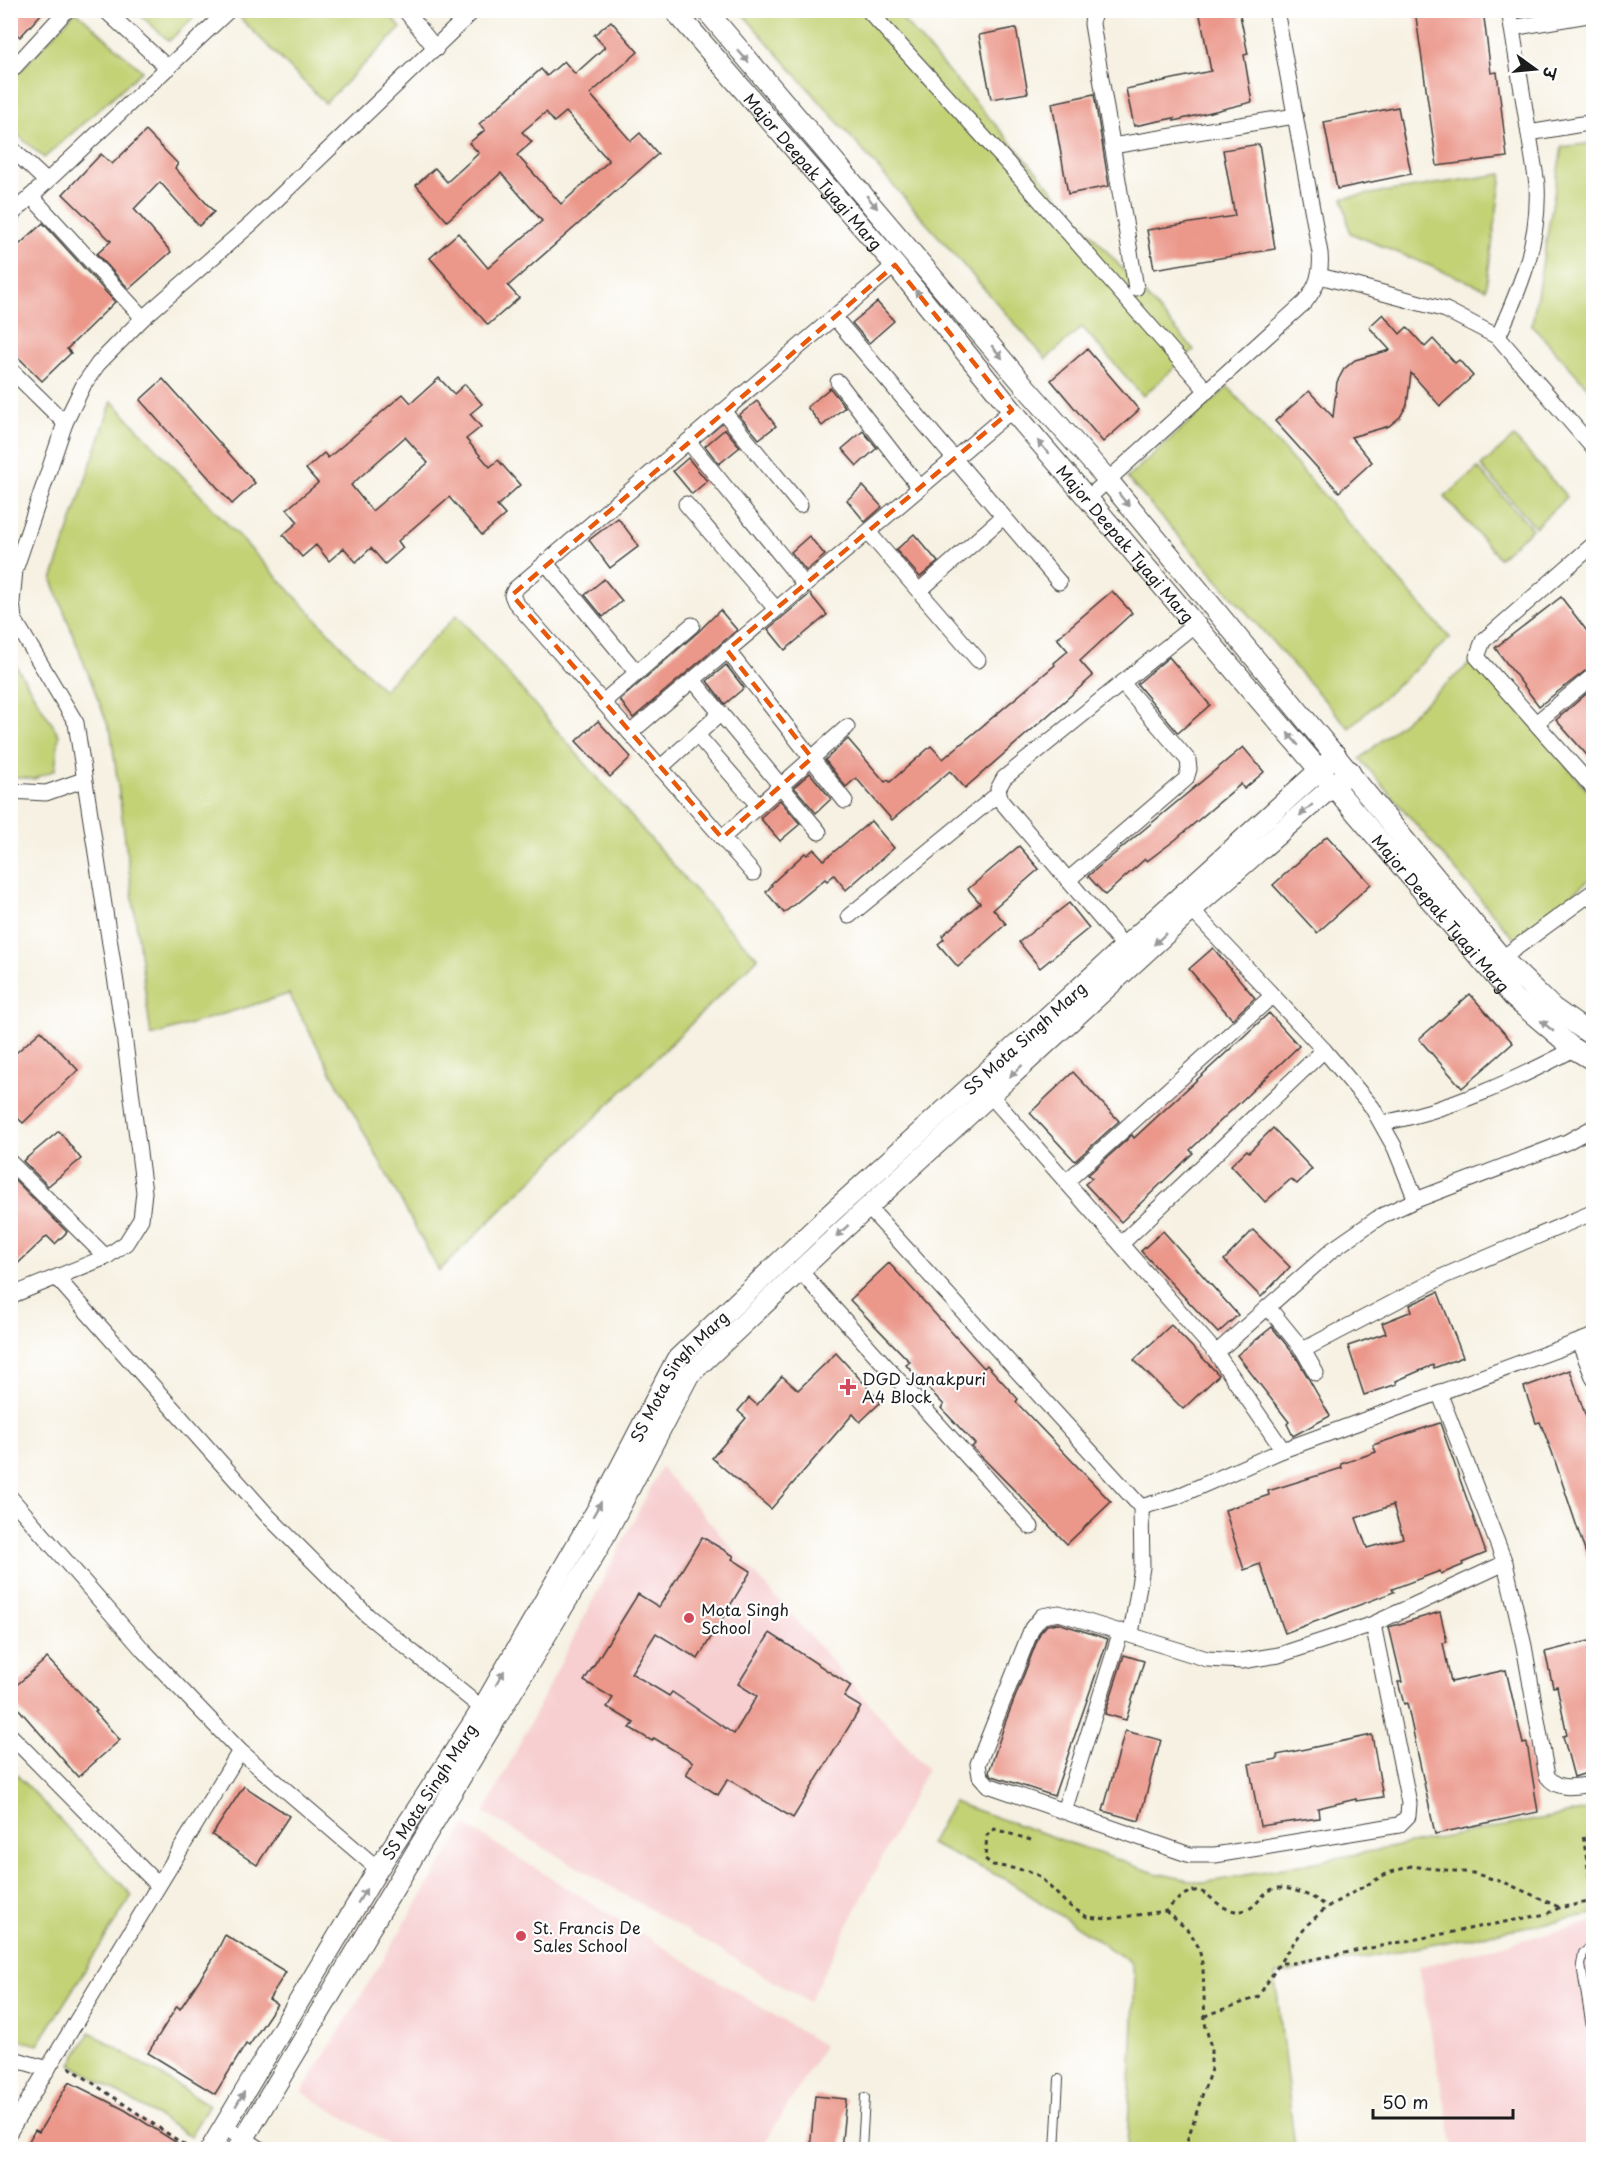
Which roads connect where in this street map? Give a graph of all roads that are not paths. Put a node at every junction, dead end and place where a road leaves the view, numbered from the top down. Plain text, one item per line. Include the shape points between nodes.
1 (67, 10) edge
2 (105, 10) edge
3 (229, 10) edge
4 (405, 10) edge
5 (474, 10) edge
6 (674, 10) edge
7 (706, 10) edge
8 (868, 10) edge
9 (1096, 10) edge
10 (1276, 10) edge
11 (1509, 10) edge
12 (1593, 14) edge
13 (1512, 28) junction
14 (436, 49) junction
15 (168, 68) junction
16 (10, 72) edge
17 (1295, 116) junction
18 (1593, 122) edge
19 (1529, 133) junction
20 (1112, 146) junction
21 (10, 147) edge
22 (47, 182) junction
23 (32, 196) junction
24 (10, 216) edge
25 (895, 265) junction
26 (1320, 276) junction
27 (1136, 288) dead end
28 (834, 317) junction
29 (143, 318) junction
30 (1498, 337) junction
31 (10, 369) edge
32 (838, 382) dead end
33 (1207, 391) junction
34 (723, 411) junction
35 (1012, 411) junction
36 (65, 423) junction
37 (688, 441) junction
38 (1593, 449) edge
39 (953, 460) junction
40 (1108, 480) junction
41 (920, 488) junction
42 (1087, 499) junction
43 (686, 504) dead end
44 (800, 505) dead end
45 (1003, 517) junction
46 (868, 532) junction
47 (1593, 544) edge
48 (545, 562) junction
49 (13, 570) edge
50 (1059, 582) dead end
51 (805, 585) junction
52 (920, 591) junction
53 (776, 609) junction
54 (692, 625) dead end
55 (1194, 625) junction
56 (727, 650) junction
57 (978, 660) dead end
58 (637, 673) junction
59 (1593, 675) edge
60 (693, 680) junction
61 (1122, 683) junction
62 (603, 702) junction
63 (721, 713) junction
64 (1536, 723) junction
65 (847, 727) dead end
66 (630, 733) junction
67 (697, 735) junction
68 (1336, 756) junction
69 (812, 758) junction
70 (660, 768) junction
71 (1319, 769) junction
72 (1350, 771) junction
73 (83, 780) junction
74 (1333, 785) junction
75 (781, 786) junction
76 (1593, 789) edge
77 (10, 791) edge
78 (998, 794) junction
79 (845, 801) dead end
80 (758, 805) junction
81 (819, 832) dead end
82 (722, 838) junction
83 (753, 873) dead end
84 (1068, 880) junction
85 (1593, 891) edge
86 (1192, 910) junction
87 (849, 916) dead end
88 (1124, 946) junction
89 (1496, 963) junction
90 (1272, 996) junction
91 (1593, 1037) edge
92 (1574, 1049) junction
93 (1323, 1050) junction
94 (1593, 1061) edge
95 (976, 1080) junction
96 (991, 1095) junction
97 (1383, 1123) junction
98 (1593, 1128) edge
99 (10, 1162) edge
100 (1067, 1181) junction
101 (1416, 1200) junction
102 (868, 1207) junction
103 (1593, 1212) edge
104 (1121, 1244) junction
105 (106, 1257) junction
106 (800, 1271) junction
107 (57, 1278) junction
108 (10, 1296) edge
109 (1268, 1307) junction
110 (1586, 1339) edge
111 (1303, 1350) junction
112 (1216, 1353) junction
113 (1316, 1373) dead end
114 (1593, 1379) edge
115 (1439, 1392) junction
116 (1283, 1450) junction
117 (10, 1497) edge
118 (1141, 1507) junction
119 (1031, 1527) dead end
120 (1505, 1563) junction
121 (1373, 1624) junction
122 (1126, 1632) junction
123 (489, 1714) junction
124 (10, 1735) edge
125 (240, 1751) junction
126 (1593, 1784) edge
127 (1064, 1811) junction
128 (378, 1869) junction
129 (158, 1885) junction
130 (346, 1923) junction
131 (365, 1938) junction
132 (1593, 1945) edge
133 (1593, 2046) edge
134 (268, 2053) junction
135 (10, 2058) edge
136 (51, 2063) junction
137 (288, 2066) junction
138 (1059, 2079) dead end
139 (865, 2097) dead end
140 (224, 2126) junction
141 (10, 2131) edge
142 (240, 2144) edge
143 (210, 2150) edge
144 (262, 2150) edge
145 (862, 2150) edge
146 (1055, 2150) edge

1 - 16 street
2 - 15 street
3 - 15 street
4 - 14 street
5 - 14 street
6 - 25 street, Major Deepak Tyagi Marg
7 -> 40 street, Major Deepak Tyagi Marg
8 - 33 street
9 - 20 street via 1092,24
10 - 17 street
11 - 13 street
12 - 13 street
13 - 19 street
14 - 29 street via 252,223
15 - 22 street
17 - 20 street
17 - 26 street via 1320,253
18 - 19 street
19 - 30 street via 1537,191 1535,238 1522,283
20 - 27 street
21 - 22 street
22 - 23 street
23 - 24 street
23 - 29 street
25 - 28 street
35 -> 25 street, Major Deepak Tyagi Marg
26 - 30 street via 1446,310
26 - 33 street via 1305,303
28 - 34 street
28 - 39 street
29 - 36 street via 98,364
30 - 38 street
31 - 36 street
32 - 41 street
33 - 40 street
34 - 37 street
34 - 44 street
35 - 39 street
42 -> 35 street, Major Deepak Tyagi Marg
36 - 49 street
37 - 48 street
37 - 51 street
39 - 41 street
39 - 45 street
40 - 42 street
40 -> 68 street, Major Deepak Tyagi Marg
41 - 46 street
42 - 55 street, Major Deepak Tyagi Marg
43 - 53 street
45 - 50 street
45 - 52 street
46 - 51 street
46 - 52 street
47 - 64 street via 1483,641 1477,651 1479,661
48 - 58 street
48 - 62 street via 512,595
49 - 73 street via 14,620 76,723
51 - 53 street
52 - 57 street
53 - 56 street
54 - 58 street
55 - 61 street
71 -> 55 street, Major Deepak Tyagi Marg
56 - 60 street
56 - 69 street
58 - 62 street
59 - 64 street
60 - 63 street
60 - 66 street
61 - 78 street via 1004,778
61 - 84 street via 1188,760 1190,769 1185,779
62 - 66 street
63 - 67 street
63 - 75 street
64 - 76 street
65 - 69 street
66 - 70 street
67 - 70 street
67 - 80 street
68 - 71 street, SS Mota Singh Marg
68 - 72 street, Major Deepak Tyagi Marg
69 - 75 street
69 - 79 street
70 - 82 street
71 - 74 street, Major Deepak Tyagi Marg
71 - 88 street, SS Mota Singh Marg
72 - 74 street, SS Mota Singh Marg
72 - 89 street, Major Deepak Tyagi Marg
73 - 77 street via 46,793
73 - 105 street via 124,1035 144,1192 141,1219 126,1243
74 -> 86 street, SS Mota Singh Marg
74 - 89 street, Major Deepak Tyagi Marg
75 - 80 street
75 - 81 street
78 - 84 street
78 - 87 street
80 - 82 street
82 - 83 street
84 - 88 street
85 - 89 street
86 - 90 street
86 -> 96 street, SS Mota Singh Marg
88 - 95 street, SS Mota Singh Marg
89 - 91 street, Major Deepak Tyagi Marg
92 -> 89 street, Major Deepak Tyagi Marg via 1520,1003
90 - 93 street
90 - 100 street
92 - 94 street, Major Deepak Tyagi Marg
92 - 97 street via 1521,1078 1412,1117
93 - 97 street
93 - 104 street
95 - 96 street
123 -> 95 street, SS Mota Singh Marg via 676,1360
96 - 100 street
96 - 102 street, SS Mota Singh Marg
97 - 101 street
98 - 101 street via 1567,1142
99 - 105 street
100 - 104 street
101 - 109 street via 1364,1226
102 -> 106 street, SS Mota Singh Marg
102 - 118 street
103 - 111 street via 1444,1276
104 - 112 street
105 - 107 street
106 - 119 street
106 - 123 street, SS Mota Singh Marg via 689,1375 599,1547
107 - 108 street
107 - 123 street via 268,1516 368,1616
109 - 111 street
109 - 112 street
110 - 114 street
110 - 115 street
111 - 113 street
112 - 116 street
115 - 116 street
115 - 120 street
116 - 118 street via 1176,1497
117 - 125 street via 144,1651
118 - 122 street via 1142,1567
120 - 121 street
120 - 126 street via 1547,1776 1554,1784 1567,1788
121 - 122 street via 1279,1655 1242,1661 1207,1659
121 - 127 street via 1409,1803 1408,1816 1399,1825 1215,1855 1190,1855
122 - 127 street
122 - 127 street via 1059,1613 1042,1616 1032,1628 978,1764 980,1776 988,1785
123 - 128 street, SS Mota Singh Marg
123 - 131 street, SS Mota Singh Marg
124 - 129 street
125 - 128 street
125 - 129 street
130 -> 128 street, SS Mota Singh Marg
129 - 136 street
130 - 131 street
130 - 134 street, SS Mota Singh Marg
131 - 137 street, SS Mota Singh Marg
132 - 133 lane via 1583,1953 1581,1965
134 - 137 street
140 -> 134 street, SS Mota Singh Marg
135 - 136 street
136 - 141 street
137 - 142 street, SS Mota Singh Marg
138 - 146 lane
139 - 145 lane
140 - 142 street
140 - 143 street, SS Mota Singh Marg
142 - 144 street

